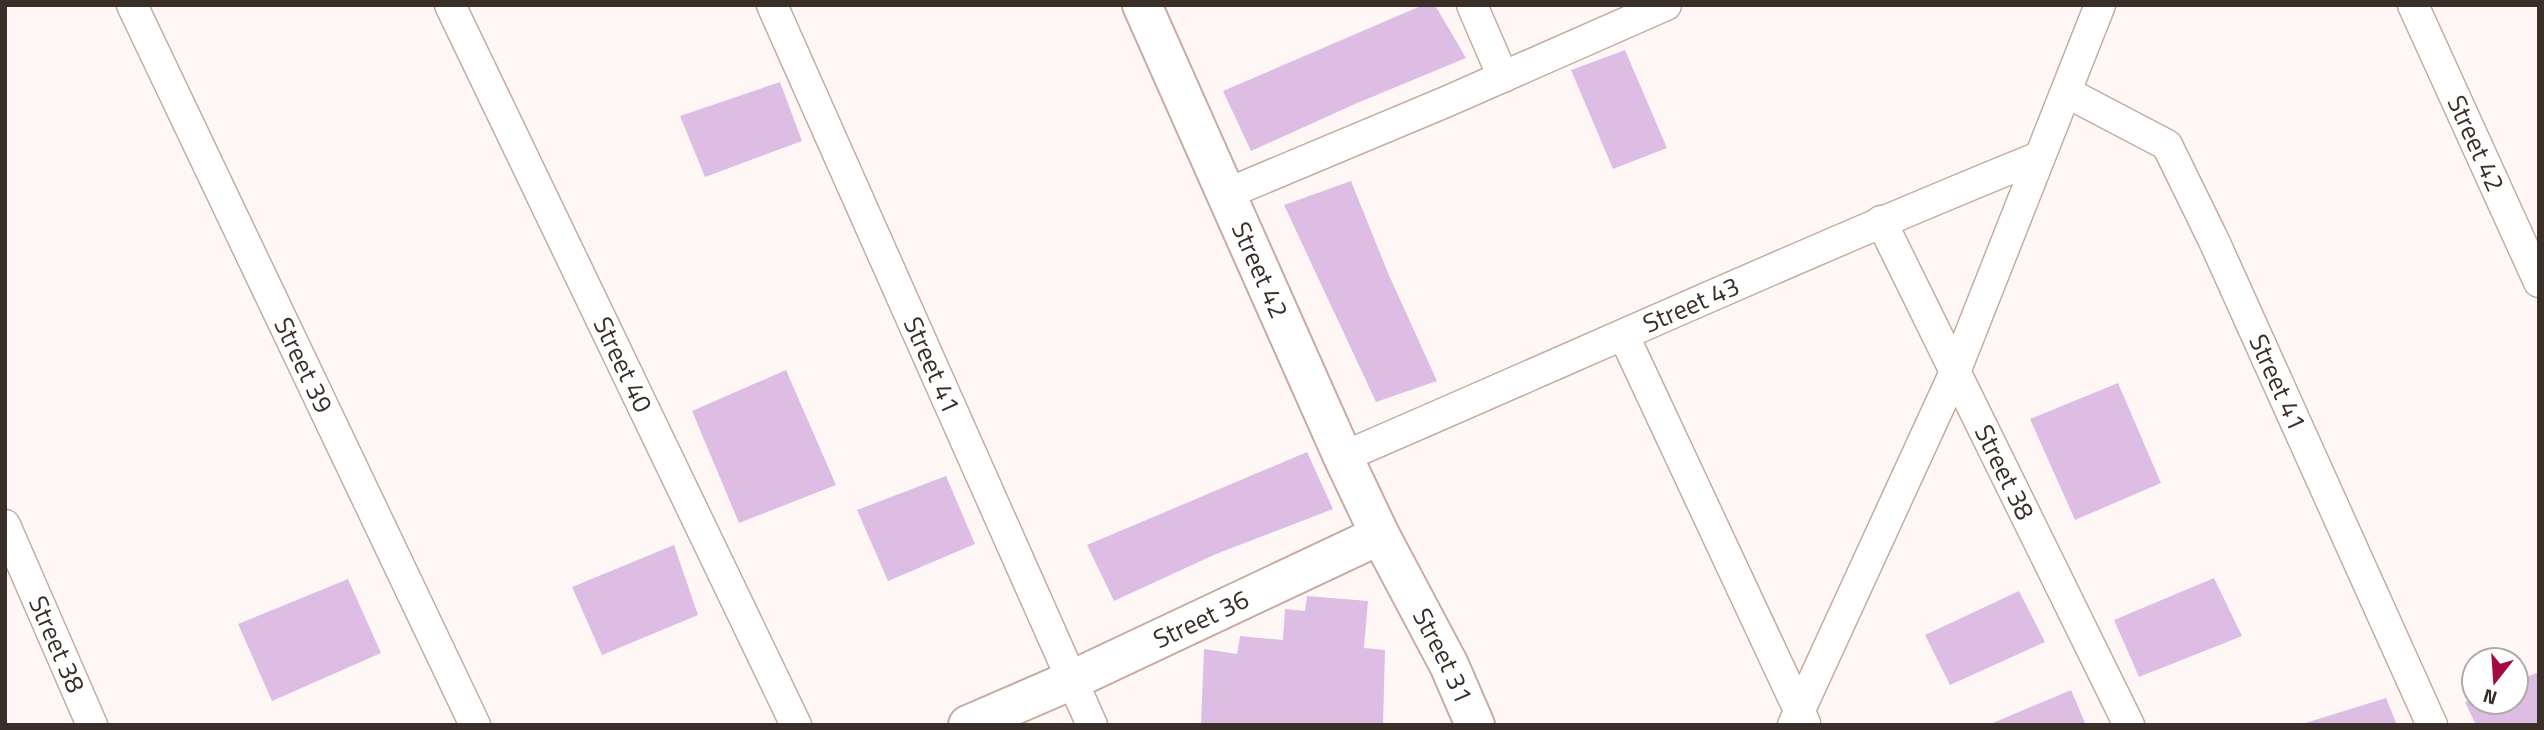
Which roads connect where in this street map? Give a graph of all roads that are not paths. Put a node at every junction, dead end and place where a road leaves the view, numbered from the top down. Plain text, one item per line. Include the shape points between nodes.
1 (132, 5) edge
2 (450, 5) edge
3 (772, 5) edge
4 (1142, 5) edge
5 (1472, 5) edge
6 (1666, 5) edge
7 (2100, 5) edge
8 (2413, 5) edge
9 (1503, 77) junction
10 (2066, 92) junction
11 (2039, 157) junction
12 (1226, 194) junction
13 (1881, 221) junction
14 (2539, 282) edge
15 (1624, 336) junction
16 (1955, 372) junction
17 (1343, 457) junction
18 (5, 525) edge
19 (1380, 535) junction
20 (1072, 680) junction
21 (1799, 720) edge
22 (92, 725) edge
23 (475, 725) edge
24 (796, 725) edge
25 (968, 725) edge
26 (1092, 725) edge
27 (1475, 725) edge
28 (2129, 725) edge
29 (2432, 725) edge

1 - 23 street, Street 39
2 - 24 street, Street 40
3 - 20 street, Street 41
4 - 12 street, Street 42
5 - 9 street
6 - 9 street
7 - 10 street
8 - 14 street, Street 42
9 - 12 street
10 - 11 street
10 - 29 street, Street 41 via 2167,145
11 - 13 street, Street 43
11 - 16 street
12 - 17 street, Street 42
13 - 15 street, Street 43
13 - 16 street, Street 38
15 - 17 street, Street 43
15 - 21 street
16 - 21 street
16 - 28 street, Street 38
17 - 19 street, Street 42
18 - 22 street, Street 38
19 - 20 street, Street 36
19 - 27 street, Street 31 via 1449,665
20 - 25 street, Street 36
20 - 26 street, Street 41

